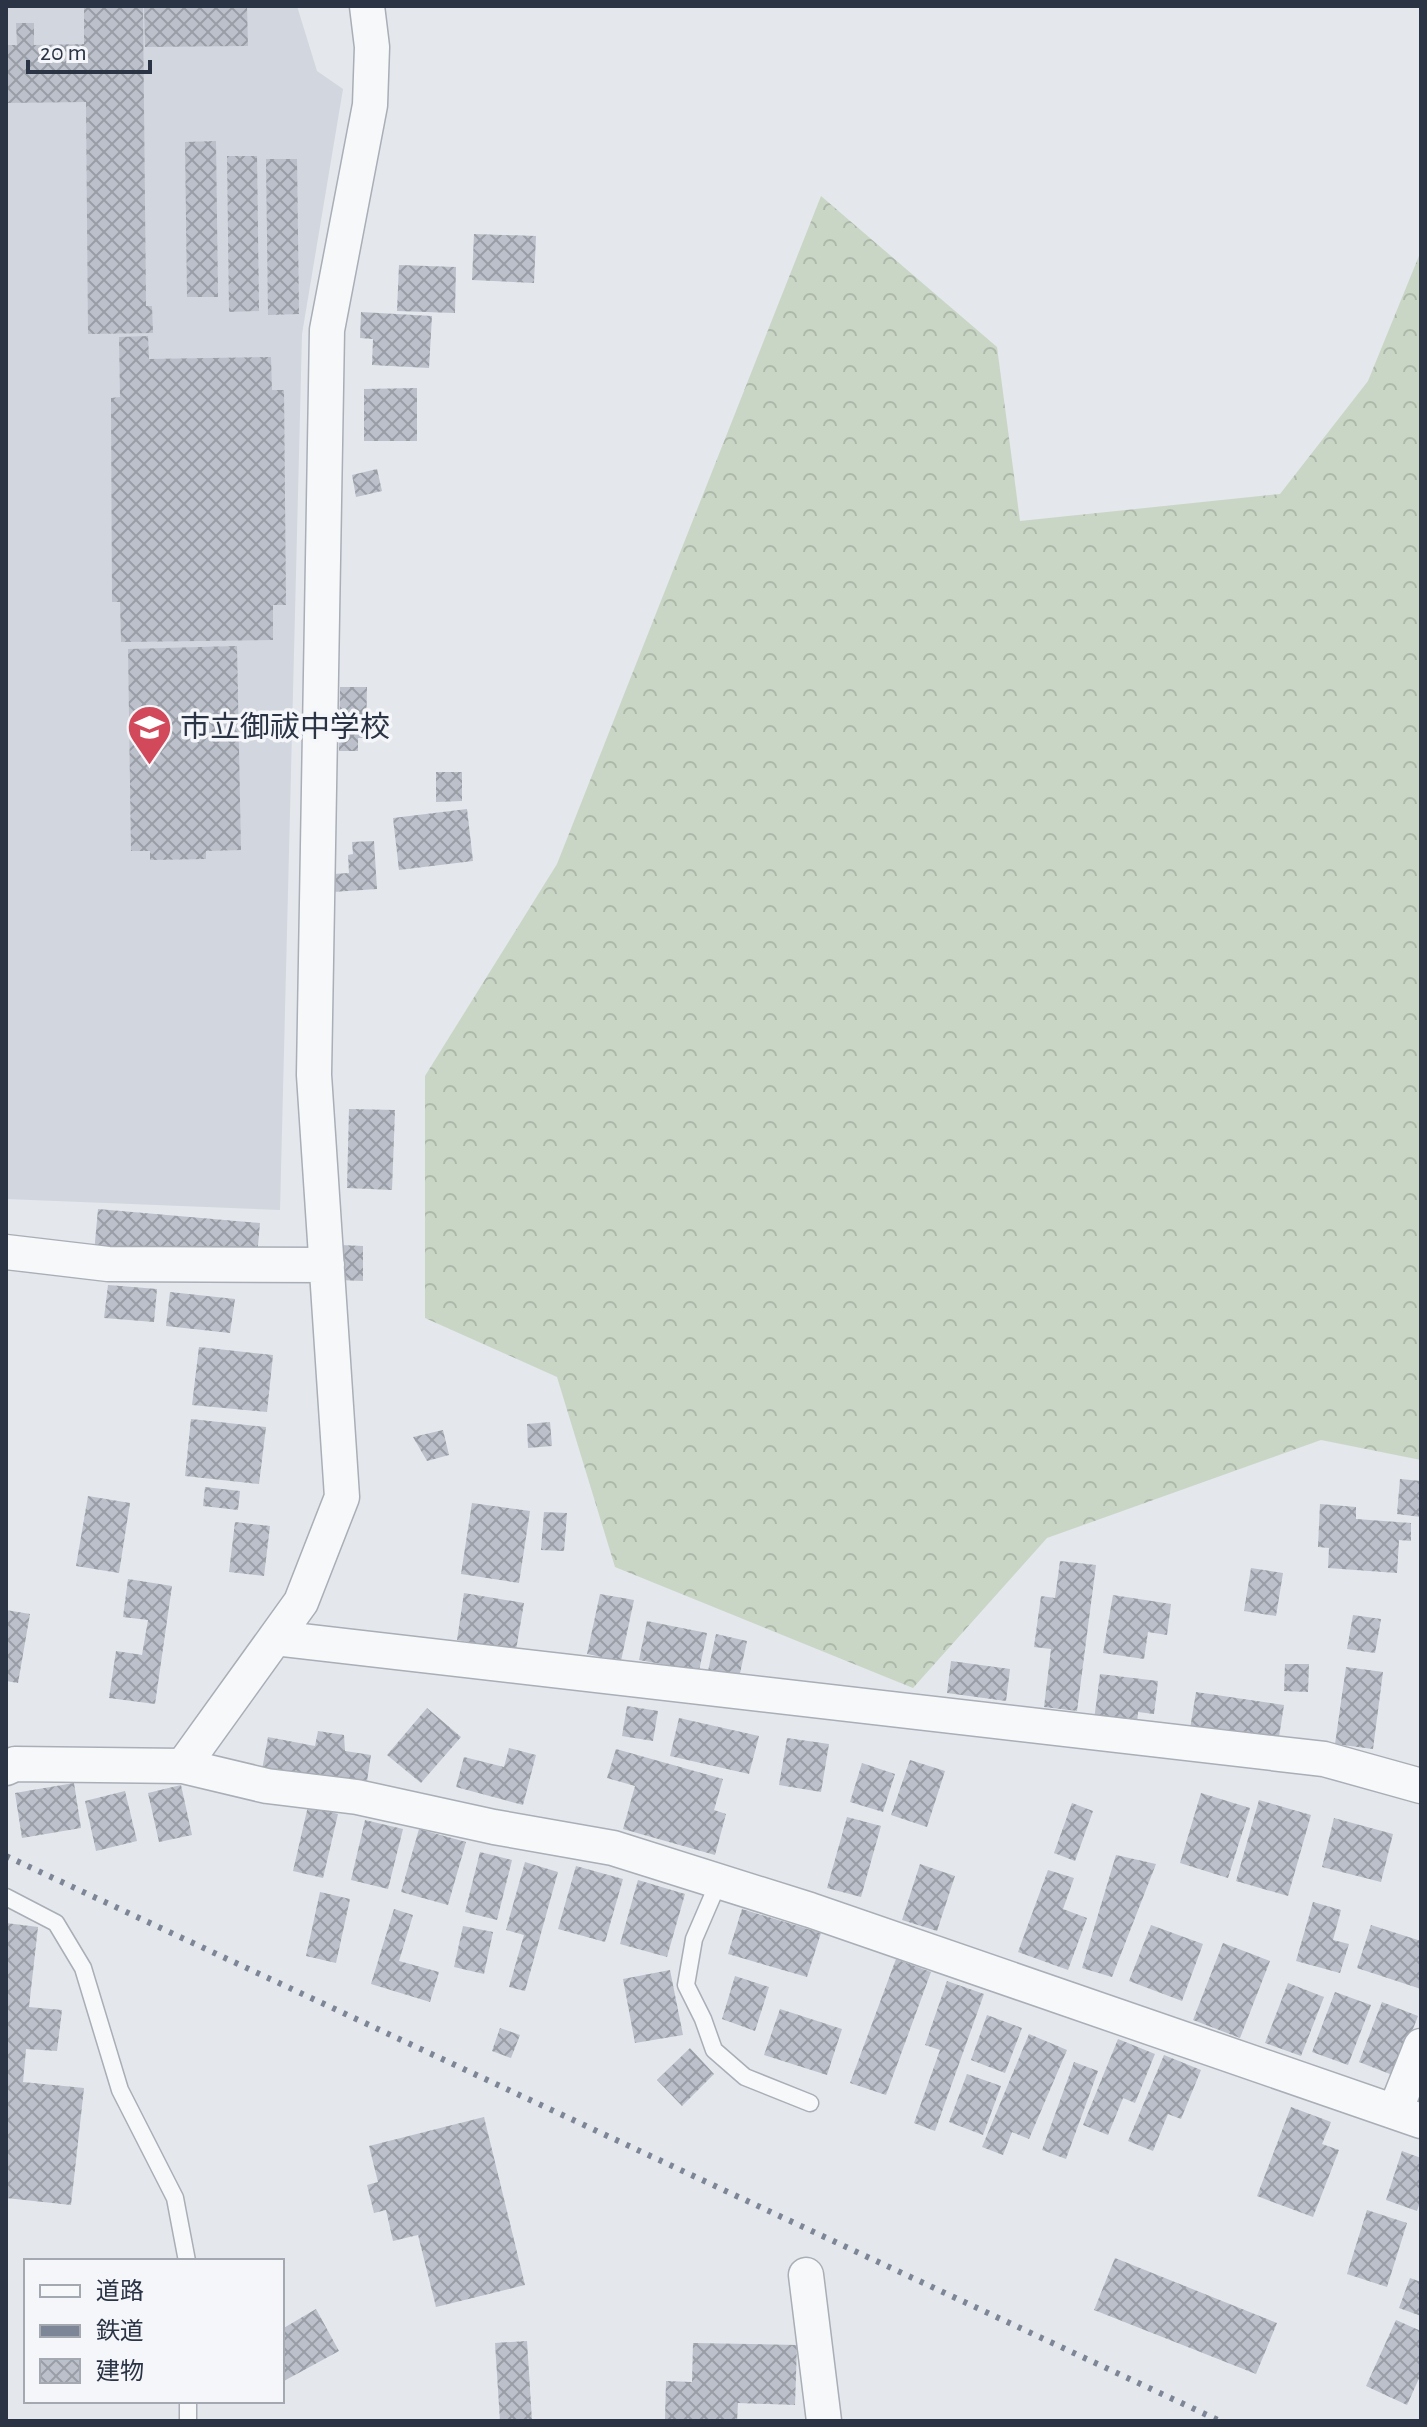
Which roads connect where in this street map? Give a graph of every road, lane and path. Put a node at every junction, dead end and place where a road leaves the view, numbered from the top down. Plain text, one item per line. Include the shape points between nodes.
1 (367, 6) edge
2 (6, 1252) edge
3 (327, 1265) junction
4 (275, 1638) junction
5 (183, 1766) junction
6 (6, 1768) edge
7 (1421, 1786) edge
8 (719, 1881) junction
9 (6, 1897) edge
10 (1421, 2046) edge
11 (810, 2103) dead end
12 (1408, 2116) edge
13 (187, 2259) edge
14 (806, 2275) dead end
15 (824, 2421) edge

1 - 3 street via 370,105 327,330 314,1075
2 - 3 street via 108,1264
3 - 4 street via 342,1497 301,1602
4 - 5 street
4 - 7 street via 1324,1759
5 - 6 street
5 - 8 street via 613,1848
8 - 11 lane via 694,1939 686,1985 714,2050 745,2077
8 - 12 street
9 - 13 lane via 56,1923 83,1968 120,2090 175,2198
10 - 12 street
14 - 15 street

